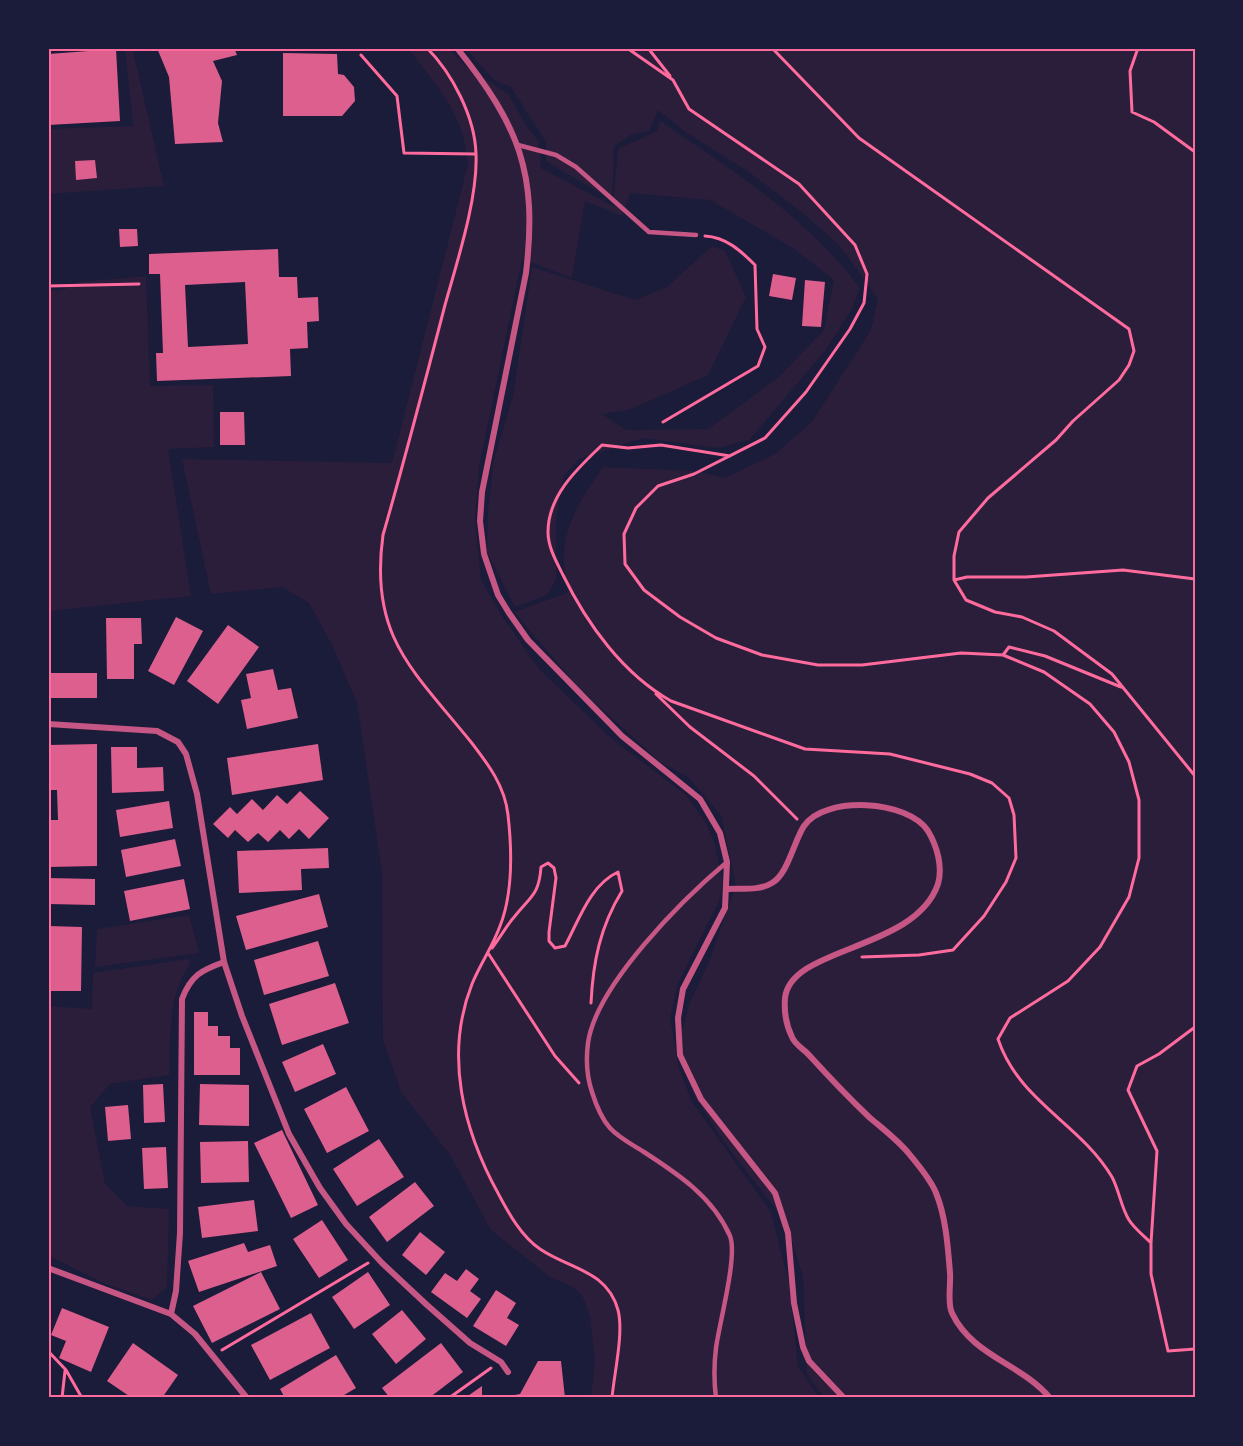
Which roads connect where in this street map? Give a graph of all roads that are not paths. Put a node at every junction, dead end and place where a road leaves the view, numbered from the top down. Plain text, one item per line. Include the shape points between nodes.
1 (456, 48) edge
2 (518, 145) junction
3 (696, 235) road end
4 (48, 724) edge
5 (728, 862) junction
6 (728, 889) junction
7 (224, 962) junction
8 (48, 1268) edge
9 (171, 1314) junction
10 (508, 1372) dead end
11 (247, 1398) edge
12 (716, 1398) edge
13 (844, 1398) edge
14 (1050, 1398) edge

1 - 2 street via 499,106
2 - 3 lane via 556,155 576,167 648,232
2 - 5 street via 527,188 530,241 482,492 480,521 488,572 498,595 528,640 622,736 700,799 720,833
4 - 7 street via 157,731 178,742 186,754 197,794
5 - 6 street
5 - 12 lane via 660,925 603,1004 588,1041 587,1060 595,1102 611,1129 693,1187 724,1224 731,1239 716,1350
6 - 13 street via 725,908 683,989 678,1018 680,1055 701,1099 775,1193 788,1233 794,1303 803,1347 809,1361
6 - 14 street via 759,888 775,882 804,826 816,815 837,807 871,805 900,811 927,829 939,856 940,878 932,899 918,915 897,929 810,966 785,995 785,1019 793,1040 909,1154 936,1193 948,1246 951,1311 965,1333 984,1352 1040,1386
7 - 9 street via 200,970 188,984 183,999 180,1233
7 - 10 street via 289,1134 320,1188 377,1258
8 - 9 street
9 - 11 street via 195,1334

